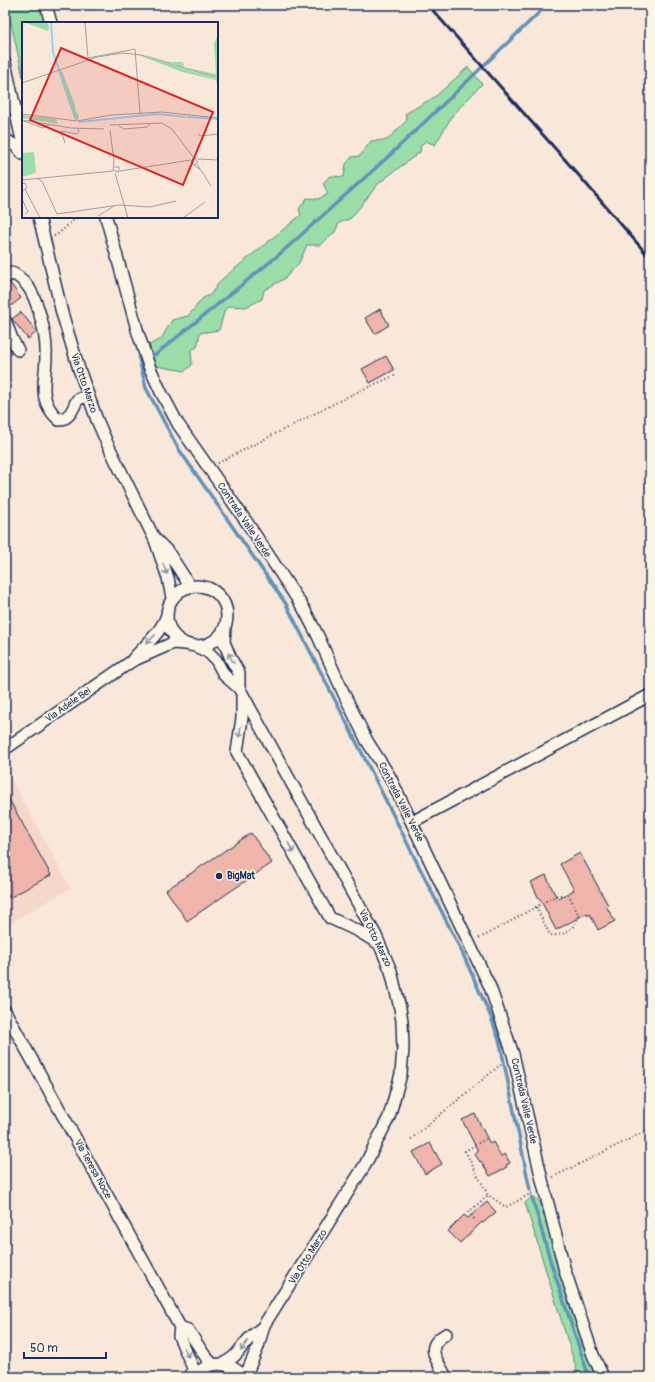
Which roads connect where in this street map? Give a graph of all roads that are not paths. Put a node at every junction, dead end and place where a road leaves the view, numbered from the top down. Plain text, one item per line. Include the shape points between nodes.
1 (46, 5) edge
2 (51, 22) edge
3 (5, 63) edge
4 (5, 139) edge
5 (22, 140) edge
6 (22, 153) edge
7 (39, 218) edge
8 (106, 218) edge
9 (5, 278) edge
10 (5, 320) edge
11 (18, 350) dead end
12 (88, 395) junction
13 (155, 540) junction
14 (190, 586) junction
15 (172, 598) junction
16 (167, 615) junction
17 (225, 628) junction
18 (190, 645) junction
19 (132, 661) junction
20 (240, 691) junction
21 (650, 695) edge
22 (5, 749) edge
23 (412, 822) junction
24 (380, 946) junction
25 (5, 1011) edge
26 (264, 1325) junction
27 (180, 1327) junction
28 (446, 1334) dead end
29 (218, 1364) junction
30 (192, 1377) edge
31 (245, 1377) edge
32 (446, 1377) edge
33 (603, 1377) edge

1 - 2 street
3 - 5 street
4 - 6 street
7 - 12 street, Via Otto Marzo via 62,313
8 - 23 street, Contrada Valle Verde via 142,348 161,392 178,424 304,609 364,734 390,777
9 - 12 street via 12,273 20,278 30,290 37,305 46,343 43,390 52,414 59,420 65,419 71,414 77,400
10 - 11 street
12 - 13 street, Via Otto Marzo via 107,443
13 - 14 street, Via Otto Marzo via 168,552
13 -> 15 street, Via Otto Marzo
14 - 15 street
14 - 17 street via 210,588 217,593 226,608
15 - 16 street
16 - 18 street via 171,632
16 -> 19 street via 156,634
17 - 18 street via 206,645
20 -> 17 street, Via Otto Marzo via 239,673 224,642
18 - 19 street via 173,643
18 - 20 street, Via Otto Marzo via 208,652 224,675
19 - 22 street, Via Adele Bei
20 - 24 street, Via Otto Marzo
20 -> 24 street via 242,718 237,752 330,918 370,937
21 - 23 street
23 - 33 street, Contrada Valle Verde via 490,987 510,1042 565,1271
24 - 26 street, Via Otto Marzo via 391,971 402,1021 401,1074 393,1104 385,1127 365,1166
25 - 27 street, Via Teresa Noce
26 -> 29 street, Via Otto Marzo via 237,1355
26 - 31 street, Via Otto Marzo
27 - 29 street, Via Teresa Noce via 188,1330 205,1356
27 -> 30 street, Via Teresa Noce via 179,1336 193,1368
28 - 32 street via 439,1338 433,1353
29 - 30 street, Via Otto Marzo via 205,1367
29 - 31 street via 237,1369

